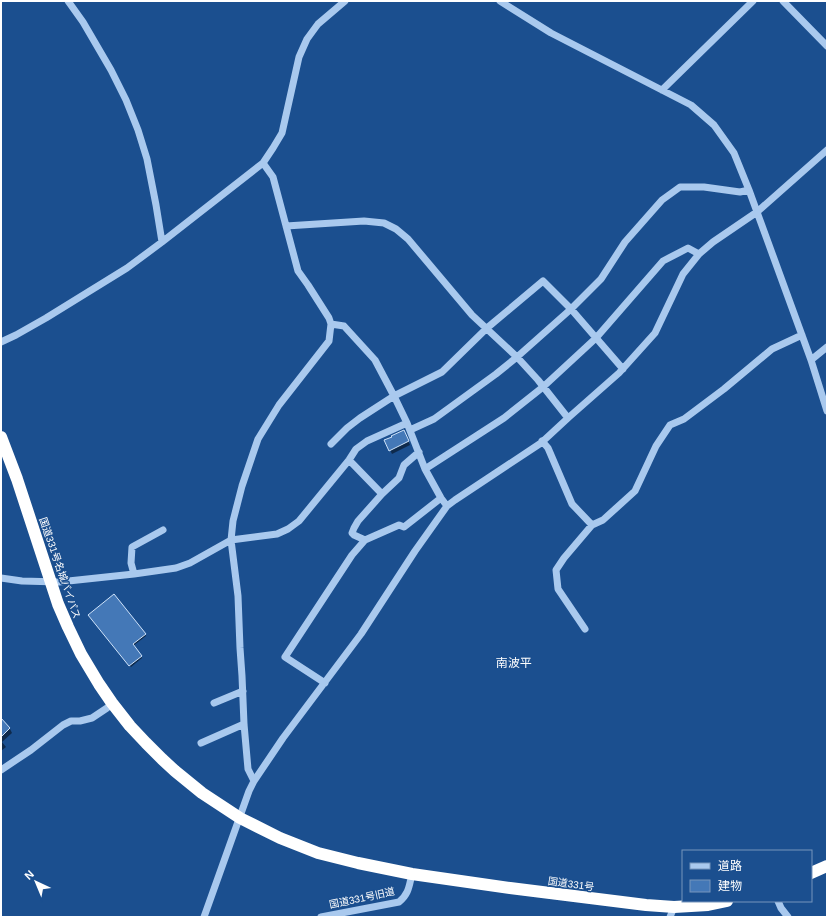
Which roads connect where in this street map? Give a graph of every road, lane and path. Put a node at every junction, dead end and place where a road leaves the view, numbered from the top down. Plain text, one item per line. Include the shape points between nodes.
1 (68, 1) edge
2 (345, 1) edge
3 (500, 1) edge
4 (754, 1) edge
5 (783, 1) edge
6 (827, 46) edge
7 (662, 90) junction
8 (827, 150) edge
9 (262, 163) junction
10 (749, 190) junction
11 (757, 212) junction
12 (286, 226) junction
13 (162, 242) junction
14 (700, 254) junction
15 (571, 309) junction
16 (331, 324) junction
17 (487, 328) junction
18 (802, 335) junction
19 (596, 338) junction
20 (1, 342) edge
21 (827, 347) edge
22 (517, 357) junction
23 (810, 360) junction
24 (623, 370) junction
25 (543, 387) junction
26 (394, 396) junction
27 (827, 411) edge
28 (568, 418) junction
29 (408, 427) junction
30 (1, 437) edge
31 (542, 441) junction
32 (331, 444) dead end
33 (418, 452) junction
34 (349, 460) junction
35 (425, 469) junction
36 (382, 494) junction
37 (441, 498) junction
38 (447, 506) junction
39 (592, 525) junction
40 (163, 530) dead end
41 (231, 540) junction
42 (365, 540) junction
43 (134, 574) junction
44 (1, 578) edge
45 (50, 582) junction
46 (585, 629) dead end
47 (324, 683) junction
48 (243, 691) junction
49 (112, 703) junction
50 (214, 703) dead end
51 (244, 724) junction
52 (201, 743) dead end
53 (1, 770) edge
54 (254, 781) junction
55 (240, 818) junction
56 (827, 866) edge
57 (812, 873) edge
58 (412, 874) junction
59 (722, 902) edge
60 (778, 902) edge
61 (672, 912) edge
62 (204, 917) edge
63 (321, 917) edge
64 (788, 917) edge

1 - 13 street via 111,70 138,130 147,159
2 - 9 street via 318,24 307,39 299,57 282,133
3 - 7 street via 551,33
4 - 7 street
5 - 6 street
7 - 10 street via 691,105 714,125 734,153
8 - 11 street
9 - 12 street via 273,177
9 - 13 street
10 - 11 street
10 - 15 street via 740,192 680,187 662,200 626,242 600,279
11 - 14 street
11 - 18 street
12 - 16 street via 298,271
12 - 17 street via 364,221 396,229 408,239
13 - 20 street via 74,302
14 - 19 street via 688,248 662,260
14 - 24 street via 683,274 655,333
15 - 17 street via 543,281
15 - 19 street
15 - 22 street
16 - 26 street via 344,326 375,360
16 - 41 street via 330,342 279,404 258,439 232,521
17 - 22 street
17 - 26 street via 442,372
18 - 23 street
18 - 39 street via 772,348 724,389 684,419 670,425 656,446 635,491 603,520
19 - 24 street
19 - 25 street
21 - 23 street
22 - 25 street
22 - 29 street via 434,419
23 - 27 street
24 - 28 street
25 - 28 street
25 - 35 street via 504,418
26 - 29 street
26 - 32 street via 360,418
28 - 31 street
29 - 33 street
29 - 34 street via 367,441 356,449
30 - 45 highway, 国道331号名城バイパス
31 - 38 street
31 - 39 street via 548,448 572,504
33 - 35 street
33 - 36 street via 404,465 399,478
34 - 36 street
34 - 41 street via 299,521 288,529 277,534
35 - 37 street
36 - 42 street via 358,521 352,532
37 - 38 street
37 - 42 street via 404,527 399,525
38 - 47 street via 361,634
39 - 46 street via 556,570 558,590
40 - 43 street via 132,546 131,563
41 - 43 street via 176,568
41 - 48 street via 238,596
42 - 47 street via 352,555 285,657
43 - 45 street
44 - 45 street
45 - 49 highway, 国道331号名城バイパス via 78,647
47 - 54 street
48 - 50 street
48 - 51 street
49 - 53 street via 92,718 71,721 63,725
49 - 55 highway, 国道331号名城バイパス via 146,743 175,771 202,793
51 - 52 street
51 - 54 street via 248,769
54 - 55 street
55 - 58 highway, 国道331号名城バイパス via 318,853
55 - 62 street
56 - 57 highway
58 - 61 highway, 国道331号 via 646,906
58 - 63 street, 国道331号旧道 via 408,891 399,902
59 - 61 highway, 国道331号
60 - 64 street

